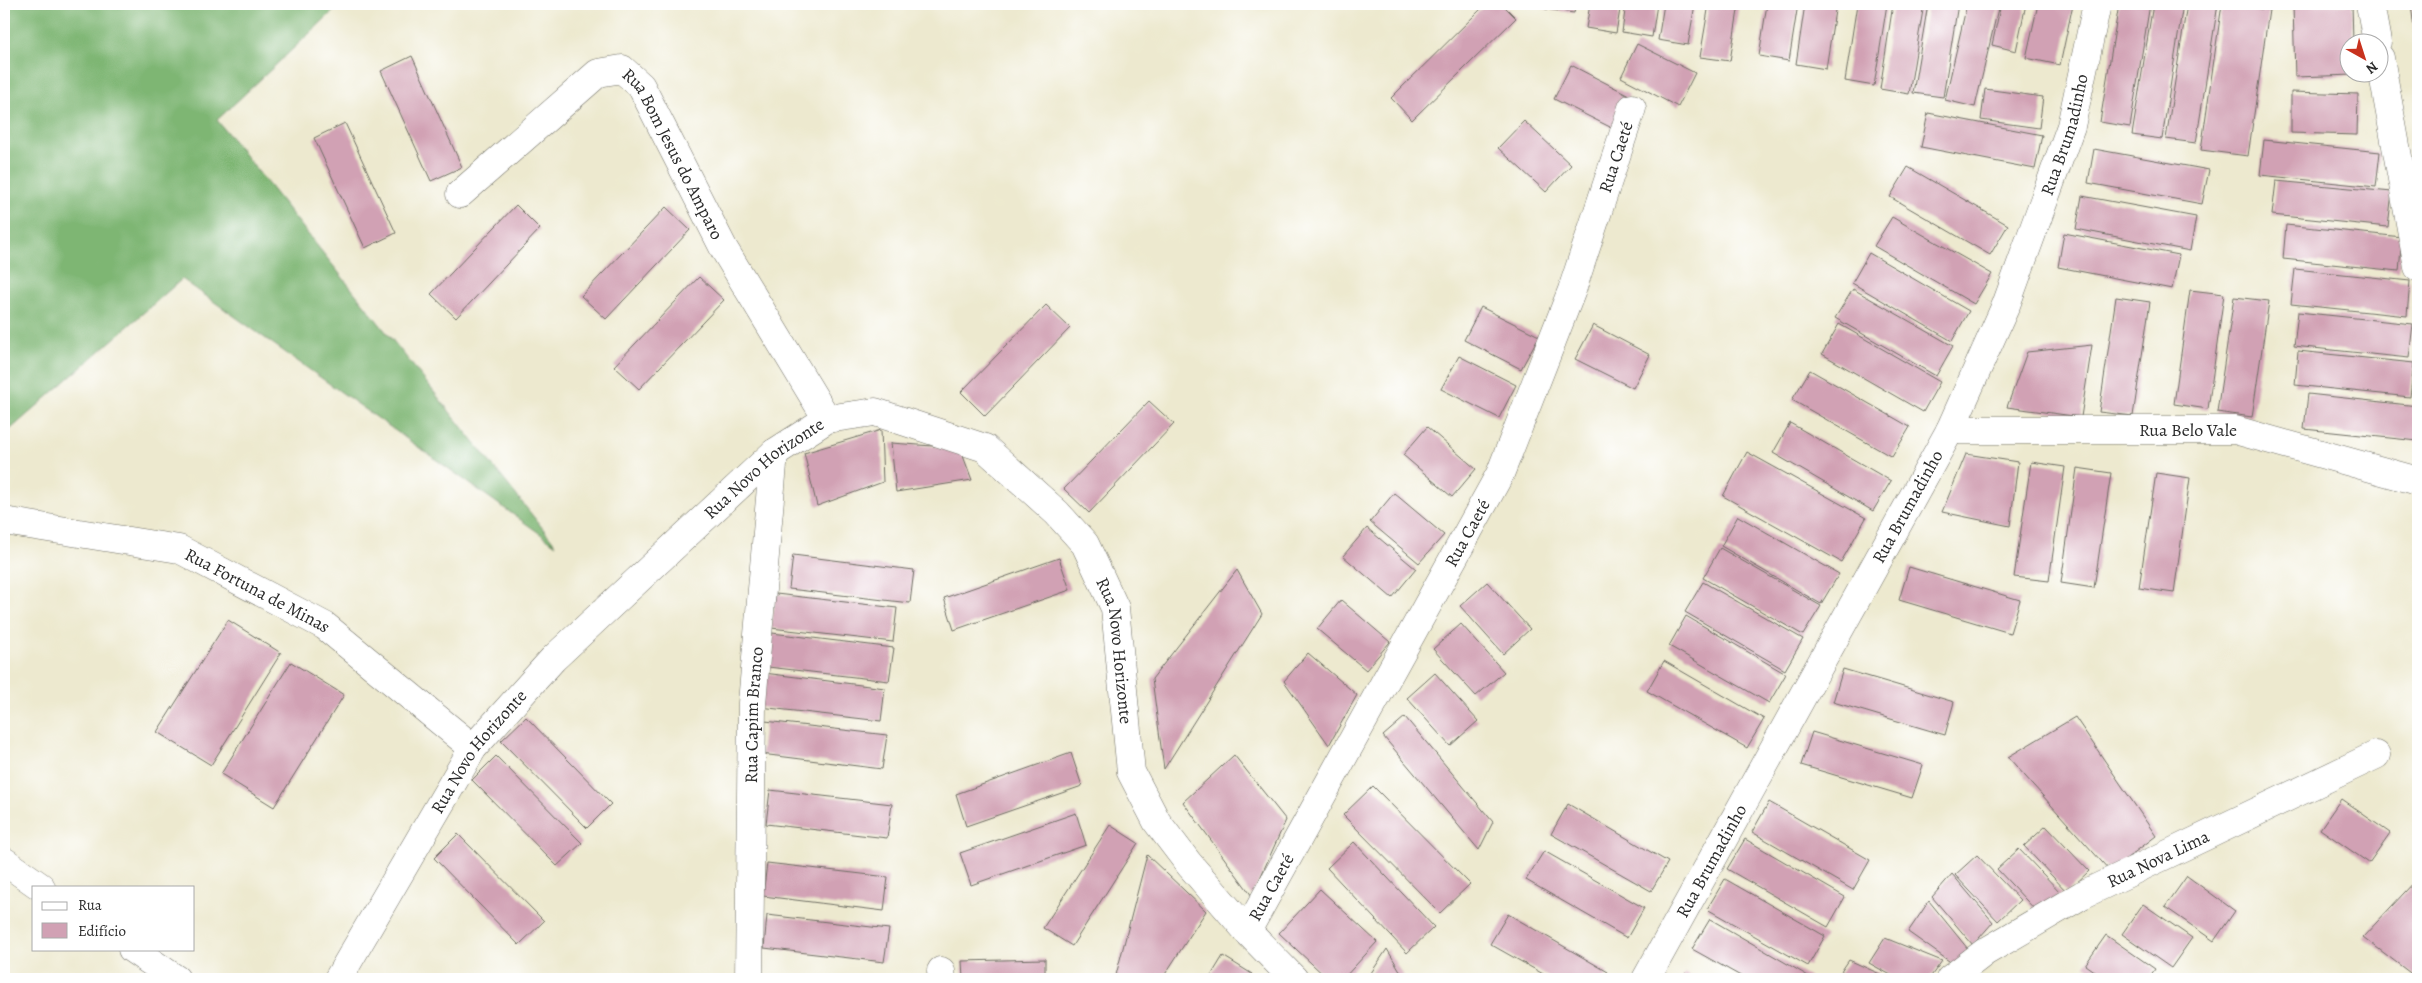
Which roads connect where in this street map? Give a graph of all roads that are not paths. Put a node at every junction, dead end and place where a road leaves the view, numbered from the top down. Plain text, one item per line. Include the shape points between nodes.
1 (2097, 4) edge
2 (2370, 4) edge
3 (2375, 32) edge
4 (2384, 82) edge
5 (1632, 108) dead end
6 (460, 194) dead end
7 (2418, 267) edge
8 (827, 419) junction
9 (1950, 430) junction
10 (774, 453) junction
11 (2418, 481) edge
12 (4, 521) edge
13 (473, 748) junction
14 (2376, 755) dead end
15 (5, 867) edge
16 (39, 886) edge
17 (1247, 931) junction
18 (133, 950) edge
19 (176, 979) edge
20 (338, 979) edge
21 (749, 979) edge
22 (1294, 979) edge
23 (1646, 979) edge
24 (1950, 979) edge

1 - 9 street, Rua Brumadinho via 2071,126 2006,305
2 - 3 street
4 - 7 street
5 - 17 street, Rua Caeté via 1572,290 1500,474
6 - 8 street, Rua Bom Jesus do Amparo via 598,73 622,69 641,86 724,249
8 - 10 street, Rua Novo Horizonte
8 - 17 street, Rua Novo Horizonte via 875,412 985,448 1057,512 1085,544 1115,608 1131,772 1157,822
9 - 11 street, Rua Belo Vale via 2235,430
9 - 23 street, Rua Brumadinho
10 - 13 street, Rua Novo Horizonte via 553,659
10 - 21 street, Rua Capim Branco via 752,702
12 - 13 street, Rua Fortuna de Minas via 178,549 325,626
13 - 20 street, Rua Novo Horizonte
14 - 24 street, Rua Nova Lima via 2082,895 1985,952
15 - 16 street
17 - 22 street, Rua Novo Horizonte
18 - 19 street

